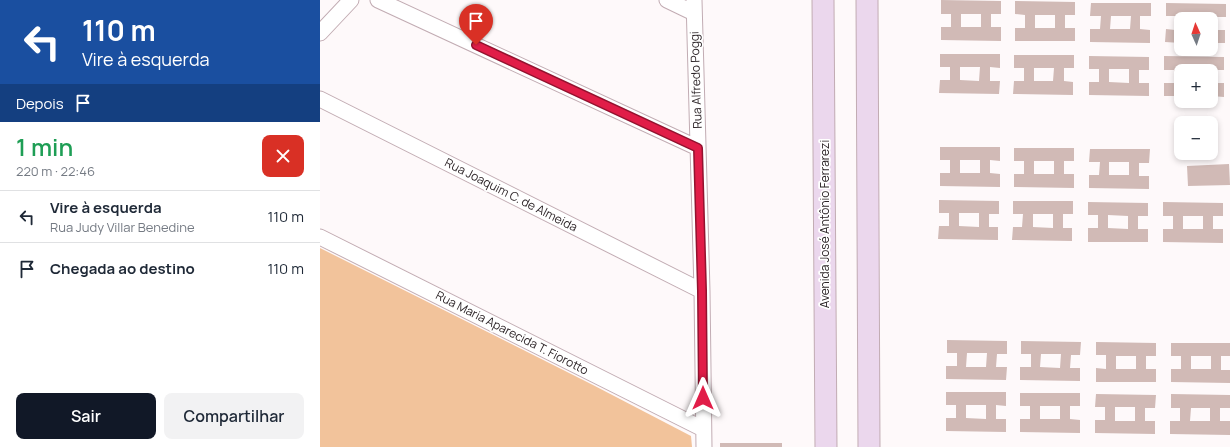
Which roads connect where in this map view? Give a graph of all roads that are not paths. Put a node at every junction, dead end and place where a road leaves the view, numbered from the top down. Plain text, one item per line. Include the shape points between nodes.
1 (351, 0) edge
2 (378, 0) edge
3 (667, 0) edge
4 (823, 0) edge
5 (867, 0) edge
6 (694, 7) edge
7 (320, 33) edge
8 (320, 99) edge
9 (698, 148) junction
10 (320, 237) edge
11 (702, 291) junction
12 (703, 429) junction
13 (704, 447) edge
14 (826, 447) edge
15 (869, 447) edge

1 - 7 street
2 - 9 street
3 - 6 street
4 - 14 street, Avenida José Antônio Ferrarezi
5 - 15 street
6 - 9 street, Rua Alfredo Poggi
8 - 11 street, Rua Joaquim C. de Almeida
9 - 11 street, Rua Alfredo Poggi
10 - 12 street, Rua Maria Aparecida T. Fiorotto
11 - 12 street, Rua Alfredo Poggi
12 - 13 street, Rua Alfredo Poggi

